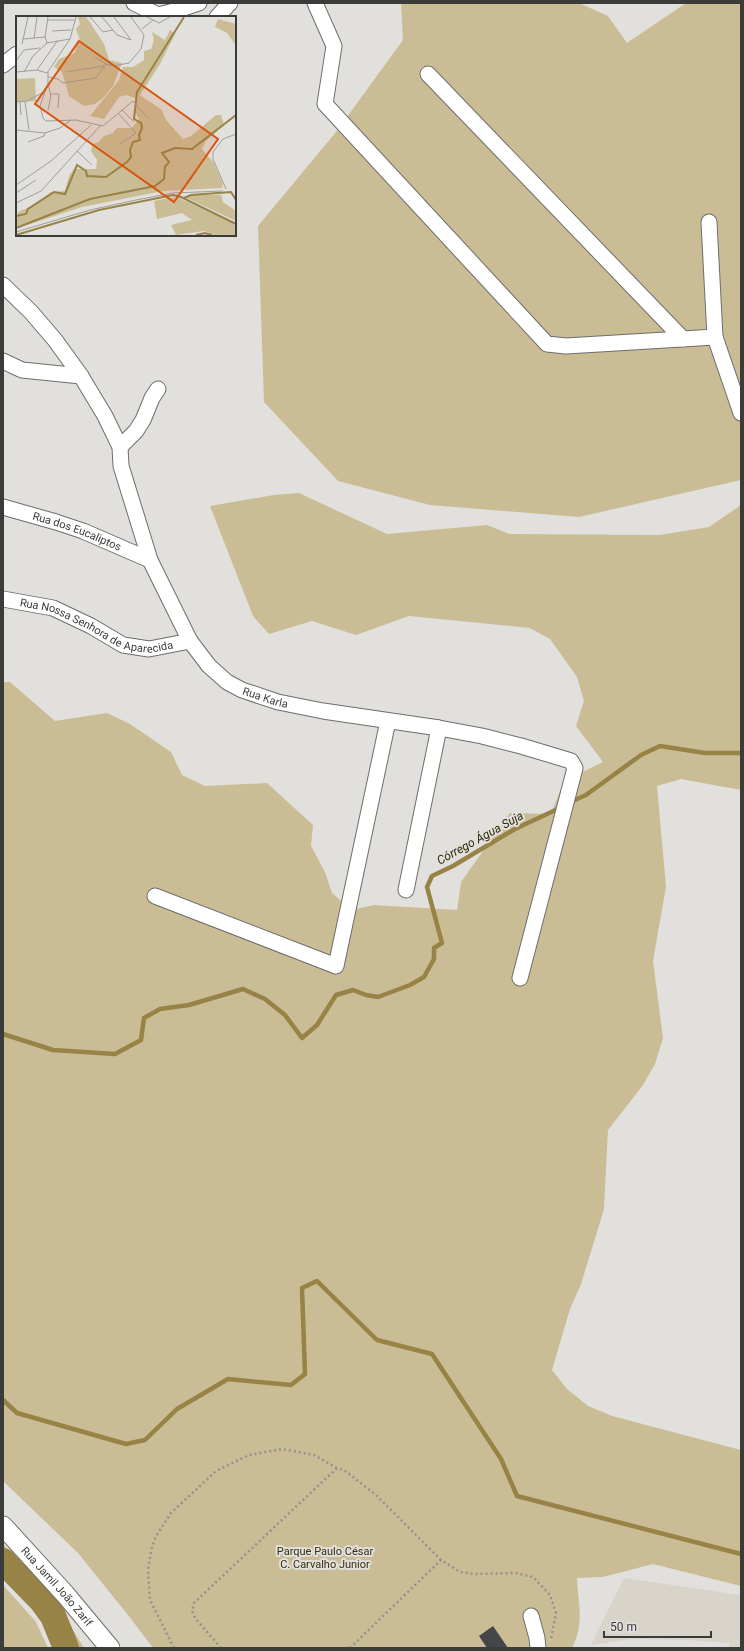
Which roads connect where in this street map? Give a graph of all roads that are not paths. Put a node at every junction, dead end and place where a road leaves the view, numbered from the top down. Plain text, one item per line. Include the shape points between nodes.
1 (134, 3) edge
2 (199, 3) edge
3 (230, 3) edge
4 (315, 3) edge
5 (154, 16) edge
6 (219, 16) edge
7 (16, 55) edge
8 (3, 65) edge
9 (428, 74) dead end
10 (709, 222) dead end
11 (3, 284) edge
12 (714, 337) junction
13 (683, 339) junction
14 (3, 361) edge
15 (81, 376) junction
16 (158, 389) dead end
17 (741, 413) edge
18 (120, 447) junction
19 (3, 507) edge
20 (150, 560) junction
21 (3, 598) edge
22 (190, 641) junction
23 (388, 720) junction
24 (439, 728) junction
25 (406, 890) dead end
26 (156, 896) dead end
27 (520, 978) dead end
28 (3, 1526) edge
29 (531, 1616) dead end
30 (544, 1645) edge
31 (110, 1648) edge

1 - 5 street
2 - 5 street
3 - 6 street
4 - 13 street via 334,46 325,104 547,344 566,346
7 - 8 street
9 - 13 street
10 - 12 street
11 - 15 street via 56,340
12 - 13 street
12 - 17 street
14 - 15 street via 22,370
15 - 18 street
16 - 18 street via 136,431
18 - 20 street, Rua Karla via 121,466
19 - 20 street, Rua dos Eucaliptos via 63,524
20 - 22 street, Rua Karla
21 - 22 street, Rua Nossa Senhora de Aparecida via 53,608 123,645 148,649
22 - 23 street, Rua Karla via 209,666 227,682 242,690 278,702
23 - 24 street, Rua Karla
23 - 26 street via 336,966
24 - 25 street
24 - 27 street, Rua Karla via 521,746 571,761 575,768
28 - 31 main road, Rua Jamil João Zarif
29 - 30 street via 537,1638

